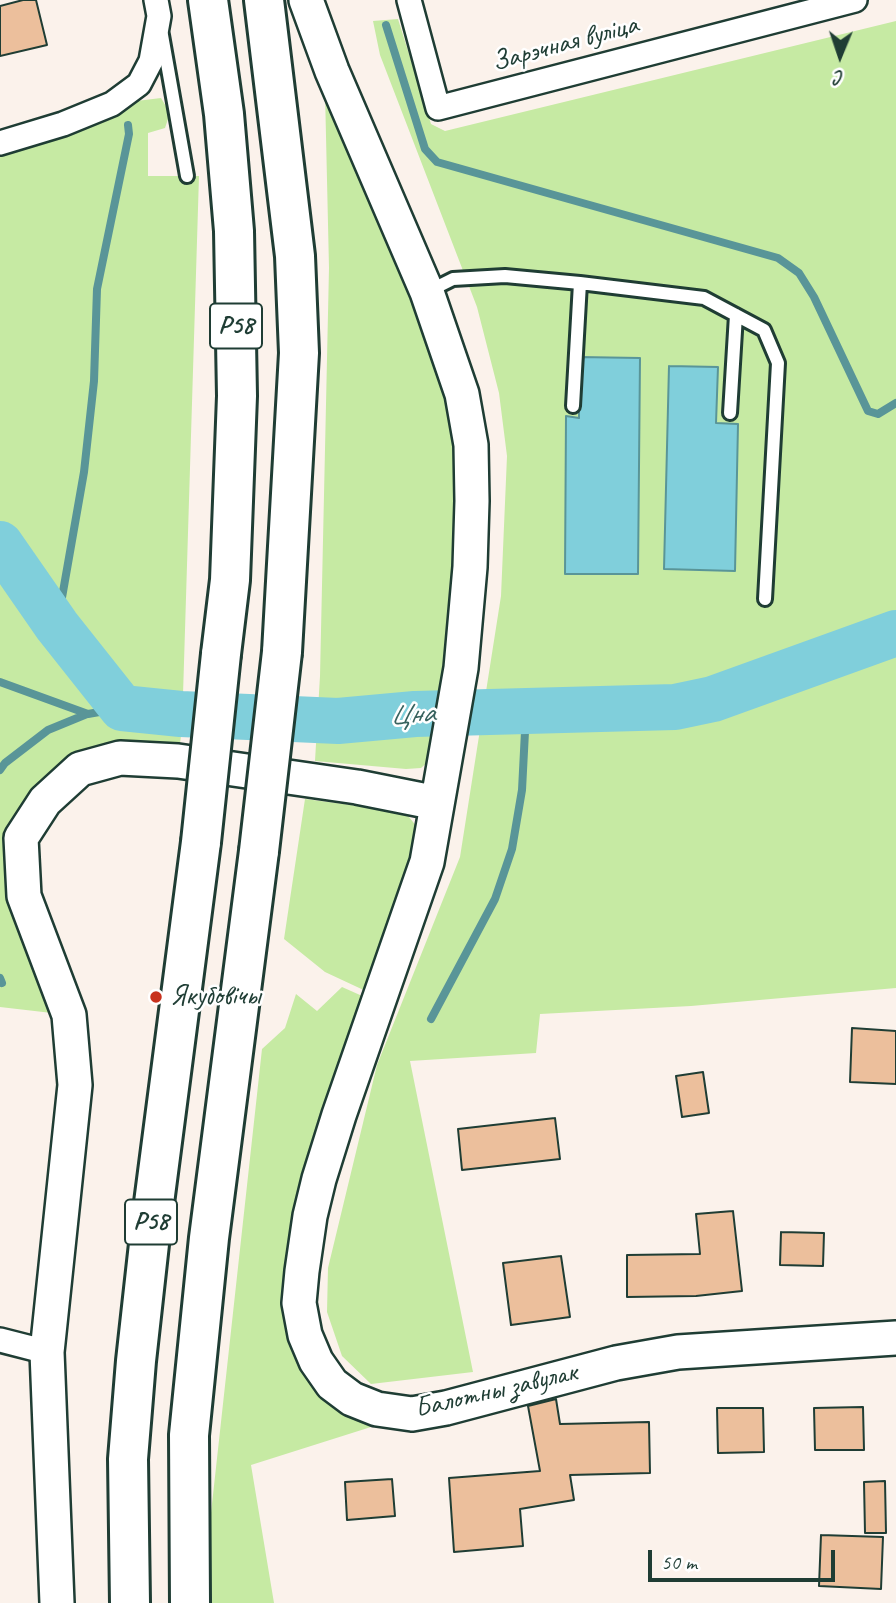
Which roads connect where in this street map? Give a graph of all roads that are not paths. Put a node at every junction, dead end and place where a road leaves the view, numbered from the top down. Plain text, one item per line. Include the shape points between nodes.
1 (208, 0) edge
2 (264, 0) edge
3 (306, 0) edge
4 (409, 0) edge
5 (855, 0) edge
6 (158, 8) edge
7 (0, 143) edge
8 (187, 176) dead end
9 (580, 283) junction
10 (427, 292) junction
11 (736, 315) junction
12 (573, 406) dead end
13 (730, 413) dead end
14 (765, 599) dead end
15 (437, 803) junction
16 (896, 1338) edge
17 (0, 1340) edge
18 (47, 1352) junction
19 (57, 1603) edge
20 (130, 1603) edge
21 (190, 1603) edge

1 - 20 highway, Р58, bridge via 225,114 234,231 237,396 230,580 136,1362 128,1459
2 - 21 highway, Р58, bridge via 295,257 299,353 282,652 189,1435
3 - 10 main road, Балотны завулак
4 - 5 street, Зарэчная вуліца via 439,108
6 - 7 street via 151,61 139,85 112,104
6 - 8 lane
9 - 10 lane via 505,276 453,279
9 - 11 lane via 704,298
9 - 12 lane
10 - 15 main road, Балотны завулак via 462,394 471,445 470,567 461,668
11 - 13 lane
11 - 14 lane via 764,330 778,363
15 - 16 main road, Балотны завулак via 427,862 339,1115 310,1216 299,1303 304,1335 332,1384 377,1409 412,1413 678,1352
15 - 18 main road via 178,761 120,758 80,769 45,801 21,838 24,896 69,1015 75,1085
17 - 18 street
18 - 19 main road

